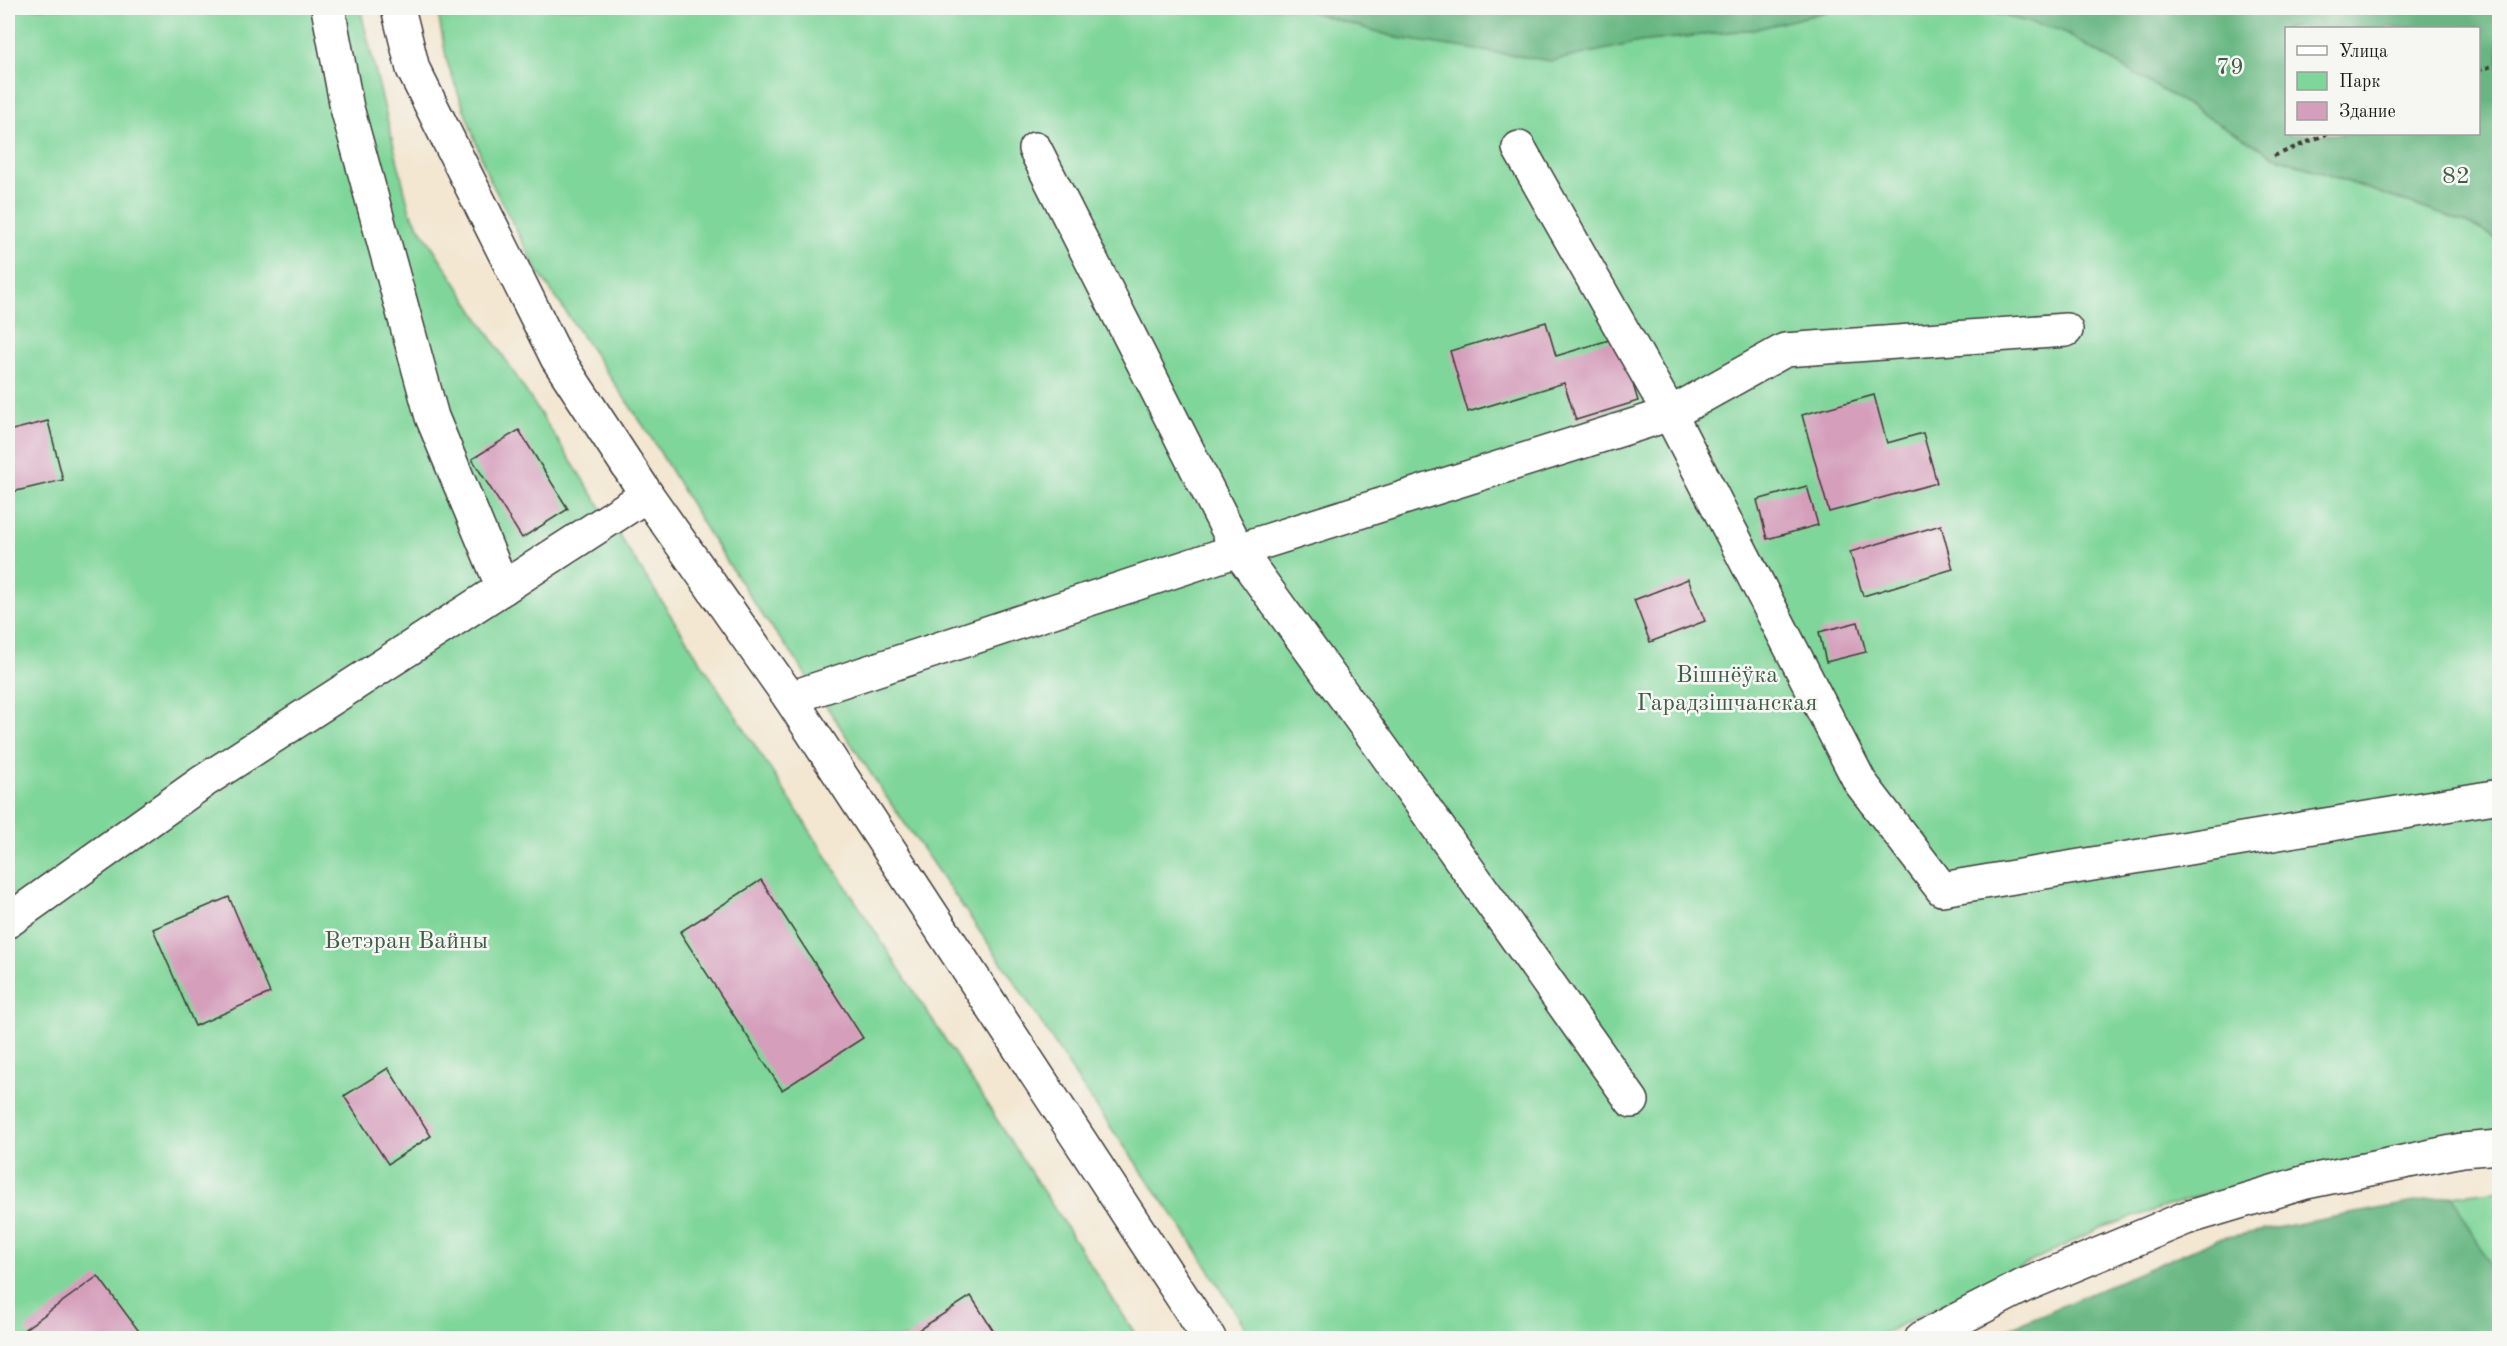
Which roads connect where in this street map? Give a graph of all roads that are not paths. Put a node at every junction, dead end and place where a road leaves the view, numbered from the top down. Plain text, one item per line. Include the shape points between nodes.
1 (328, 8) edge
2 (398, 8) edge
3 (1519, 148) dead end
4 (1035, 149) dead end
5 (2066, 330) dead end
6 (1670, 414) junction
7 (647, 495) junction
8 (1238, 550) junction
9 (503, 588) junction
10 (790, 698) junction
11 (2499, 796) edge
12 (8, 921) edge
13 (1632, 1101) dead end
14 (2499, 1147) edge
15 (1209, 1338) edge
16 (1922, 1338) edge

1 - 9 street via 348,108 432,417
2 - 7 street via 413,69 557,358
3 - 6 street
4 - 8 street
5 - 6 street via 1785,351
6 - 8 street
6 - 11 street via 1860,782 1942,889
7 - 9 street
7 - 10 street
8 - 10 street
8 - 13 street
9 - 12 street via 204,782
10 - 15 street
14 - 16 street via 2462,1150 2306,1182 2186,1218 2023,1286

